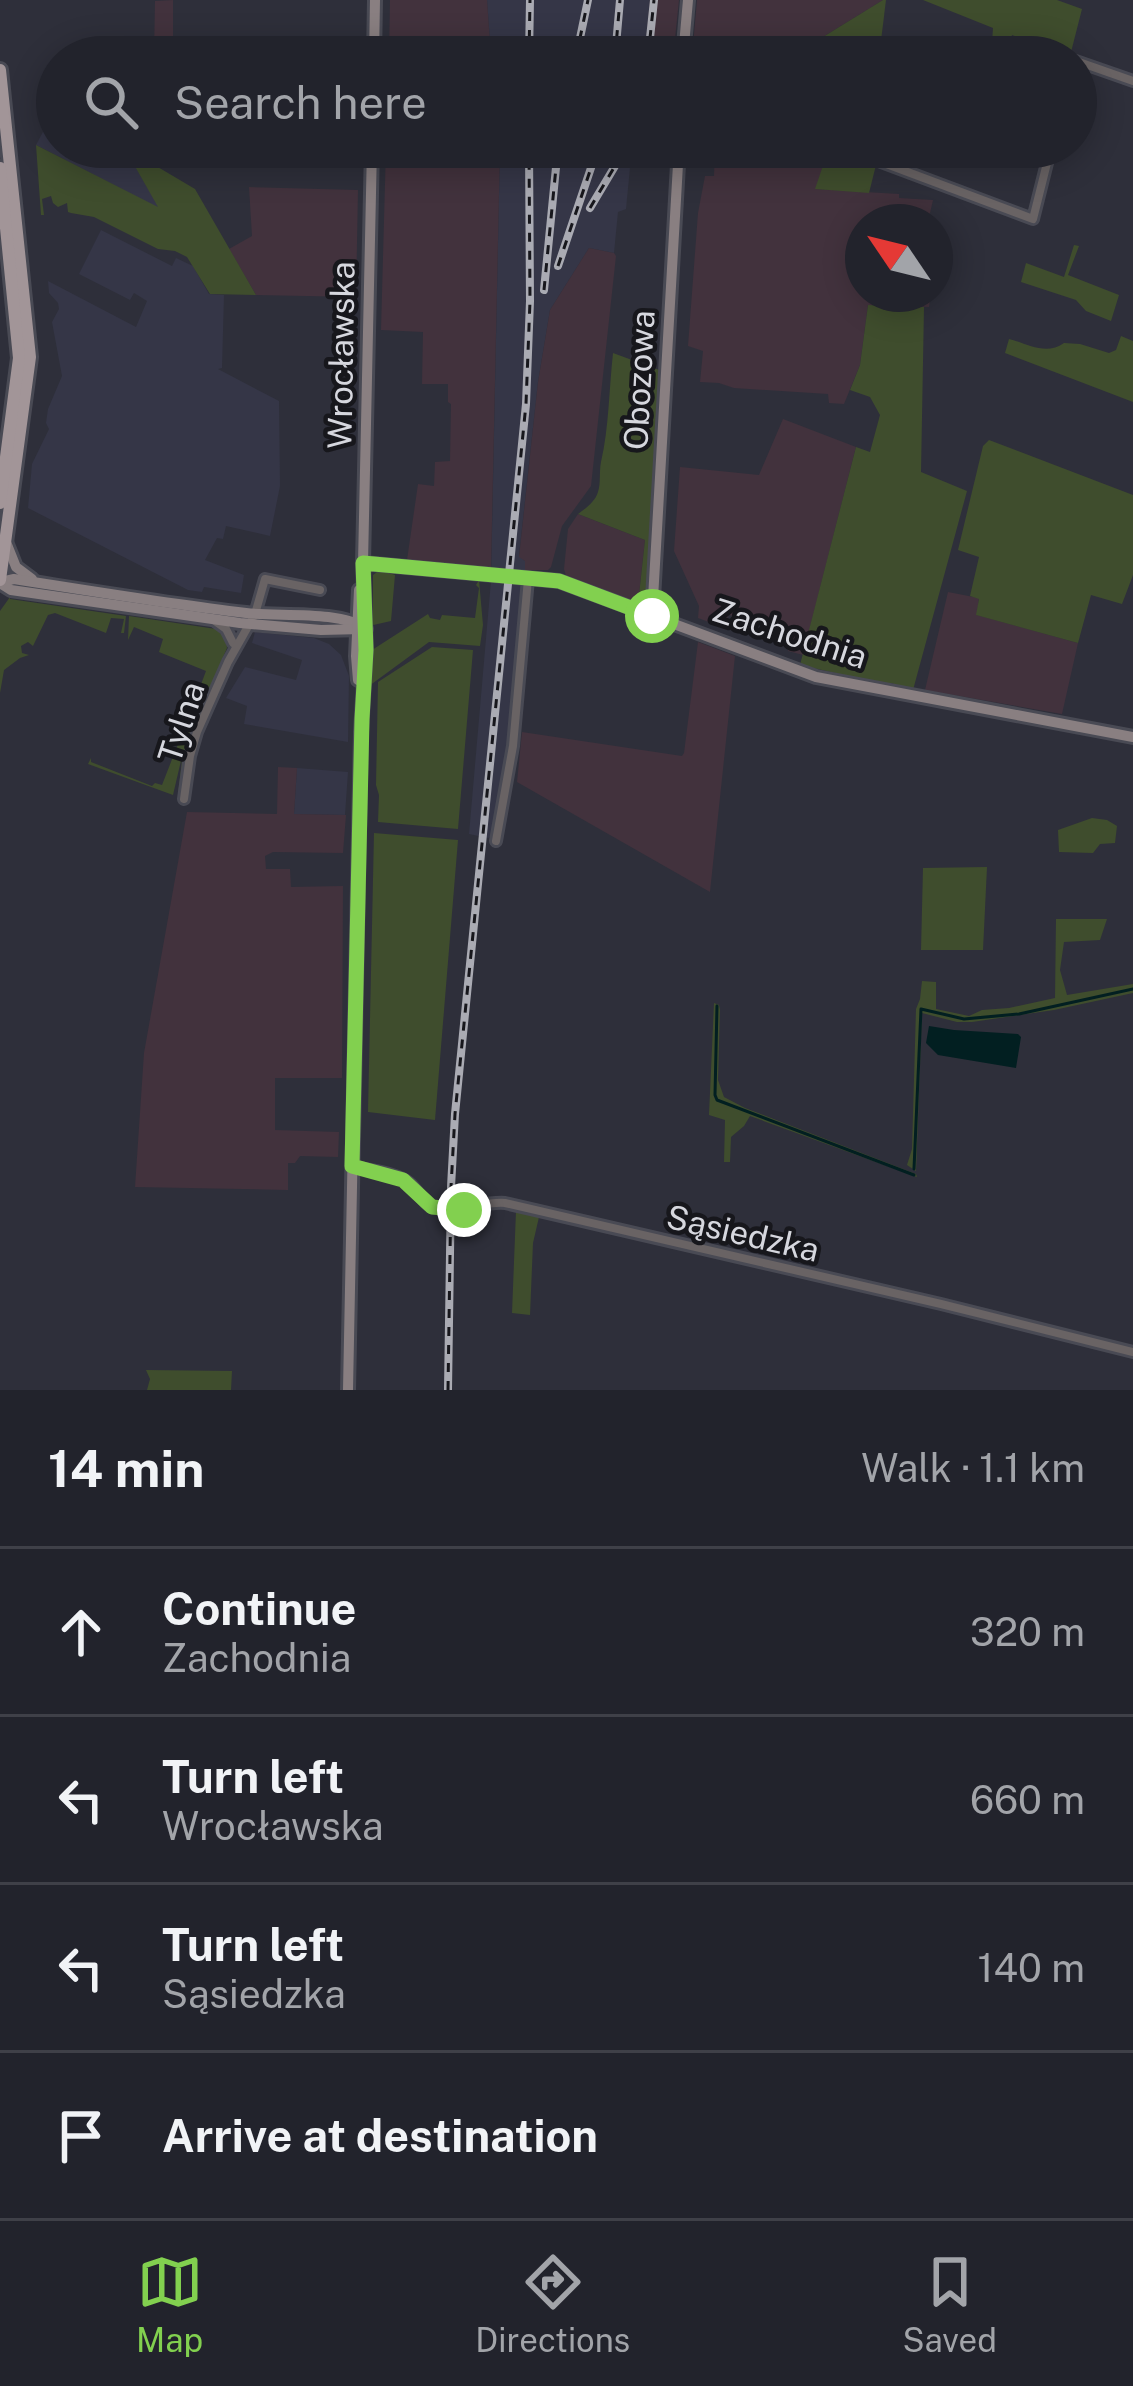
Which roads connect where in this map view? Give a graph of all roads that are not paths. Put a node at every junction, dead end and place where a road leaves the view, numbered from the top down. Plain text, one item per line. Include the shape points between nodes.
1 (375, 0) edge
2 (688, 0) edge
3 (374, 36) edge
4 (685, 36) edge
5 (1097, 68) edge
6 (0, 70) edge
7 (1133, 80) edge
8 (0, 168) edge
9 (372, 168) edge
10 (678, 168) edge
11 (897, 168) edge
12 (1046, 168) edge
13 (8, 456) edge
14 (0, 502) edge
15 (6, 542) junction
16 (363, 563) junction
17 (528, 579) junction
18 (40, 583) junction
19 (3, 584) edge
20 (320, 590) dead end
21 (358, 600) junction
22 (652, 616) junction
23 (328, 618) junction
24 (214, 620) junction
25 (248, 620) junction
26 (360, 627) junction
27 (321, 630) junction
28 (232, 643) junction
29 (356, 656) junction
30 (228, 662) junction
31 (362, 719) junction
32 (1133, 737) edge
33 (184, 799) dead end
34 (496, 842) dead end
35 (352, 1166) junction
36 (1133, 1352) edge
37 (347, 1390) edge

1 - 3 street
2 - 4 street
5 - 7 street
6 - 13 main road via 30,345
8 - 13 main road via 19,348
9 - 16 street, Wrocławska
10 - 22 street, Obozowa
11 - 12 street via 1033,219
13 - 14 main road
13 - 15 main road
15 - 18 street via 16,567
15 - 19 main road
16 - 17 street, Zachodnia
16 - 21 street, Wrocławska
16 - 26 street, Wrocławska
17 - 22 street, Zachodnia via 565,583
17 - 34 street
18 - 19 street
18 - 25 street
19 - 24 street
20 - 25 street, Tylna via 265,579
21 - 23 street
21 - 26 street, Wrocławska
22 - 32 street, Zachodnia via 816,677
23 - 25 street
23 - 26 street
24 - 25 street
24 - 28 street
25 - 27 street
25 - 28 street, Tylna
25 - 30 street, Tylna
26 - 27 street
26 - 29 street, Wrocławska
26 - 31 street, Wrocławska
27 - 29 street
28 - 30 street, Tylna
29 - 31 street, Wrocławska
30 - 33 street, Tylna via 193,744
31 - 35 street, Wrocławska
35 - 36 street, Sąsiedzka via 403,1180 436,1208 505,1203
35 - 37 street, Wrocławska

